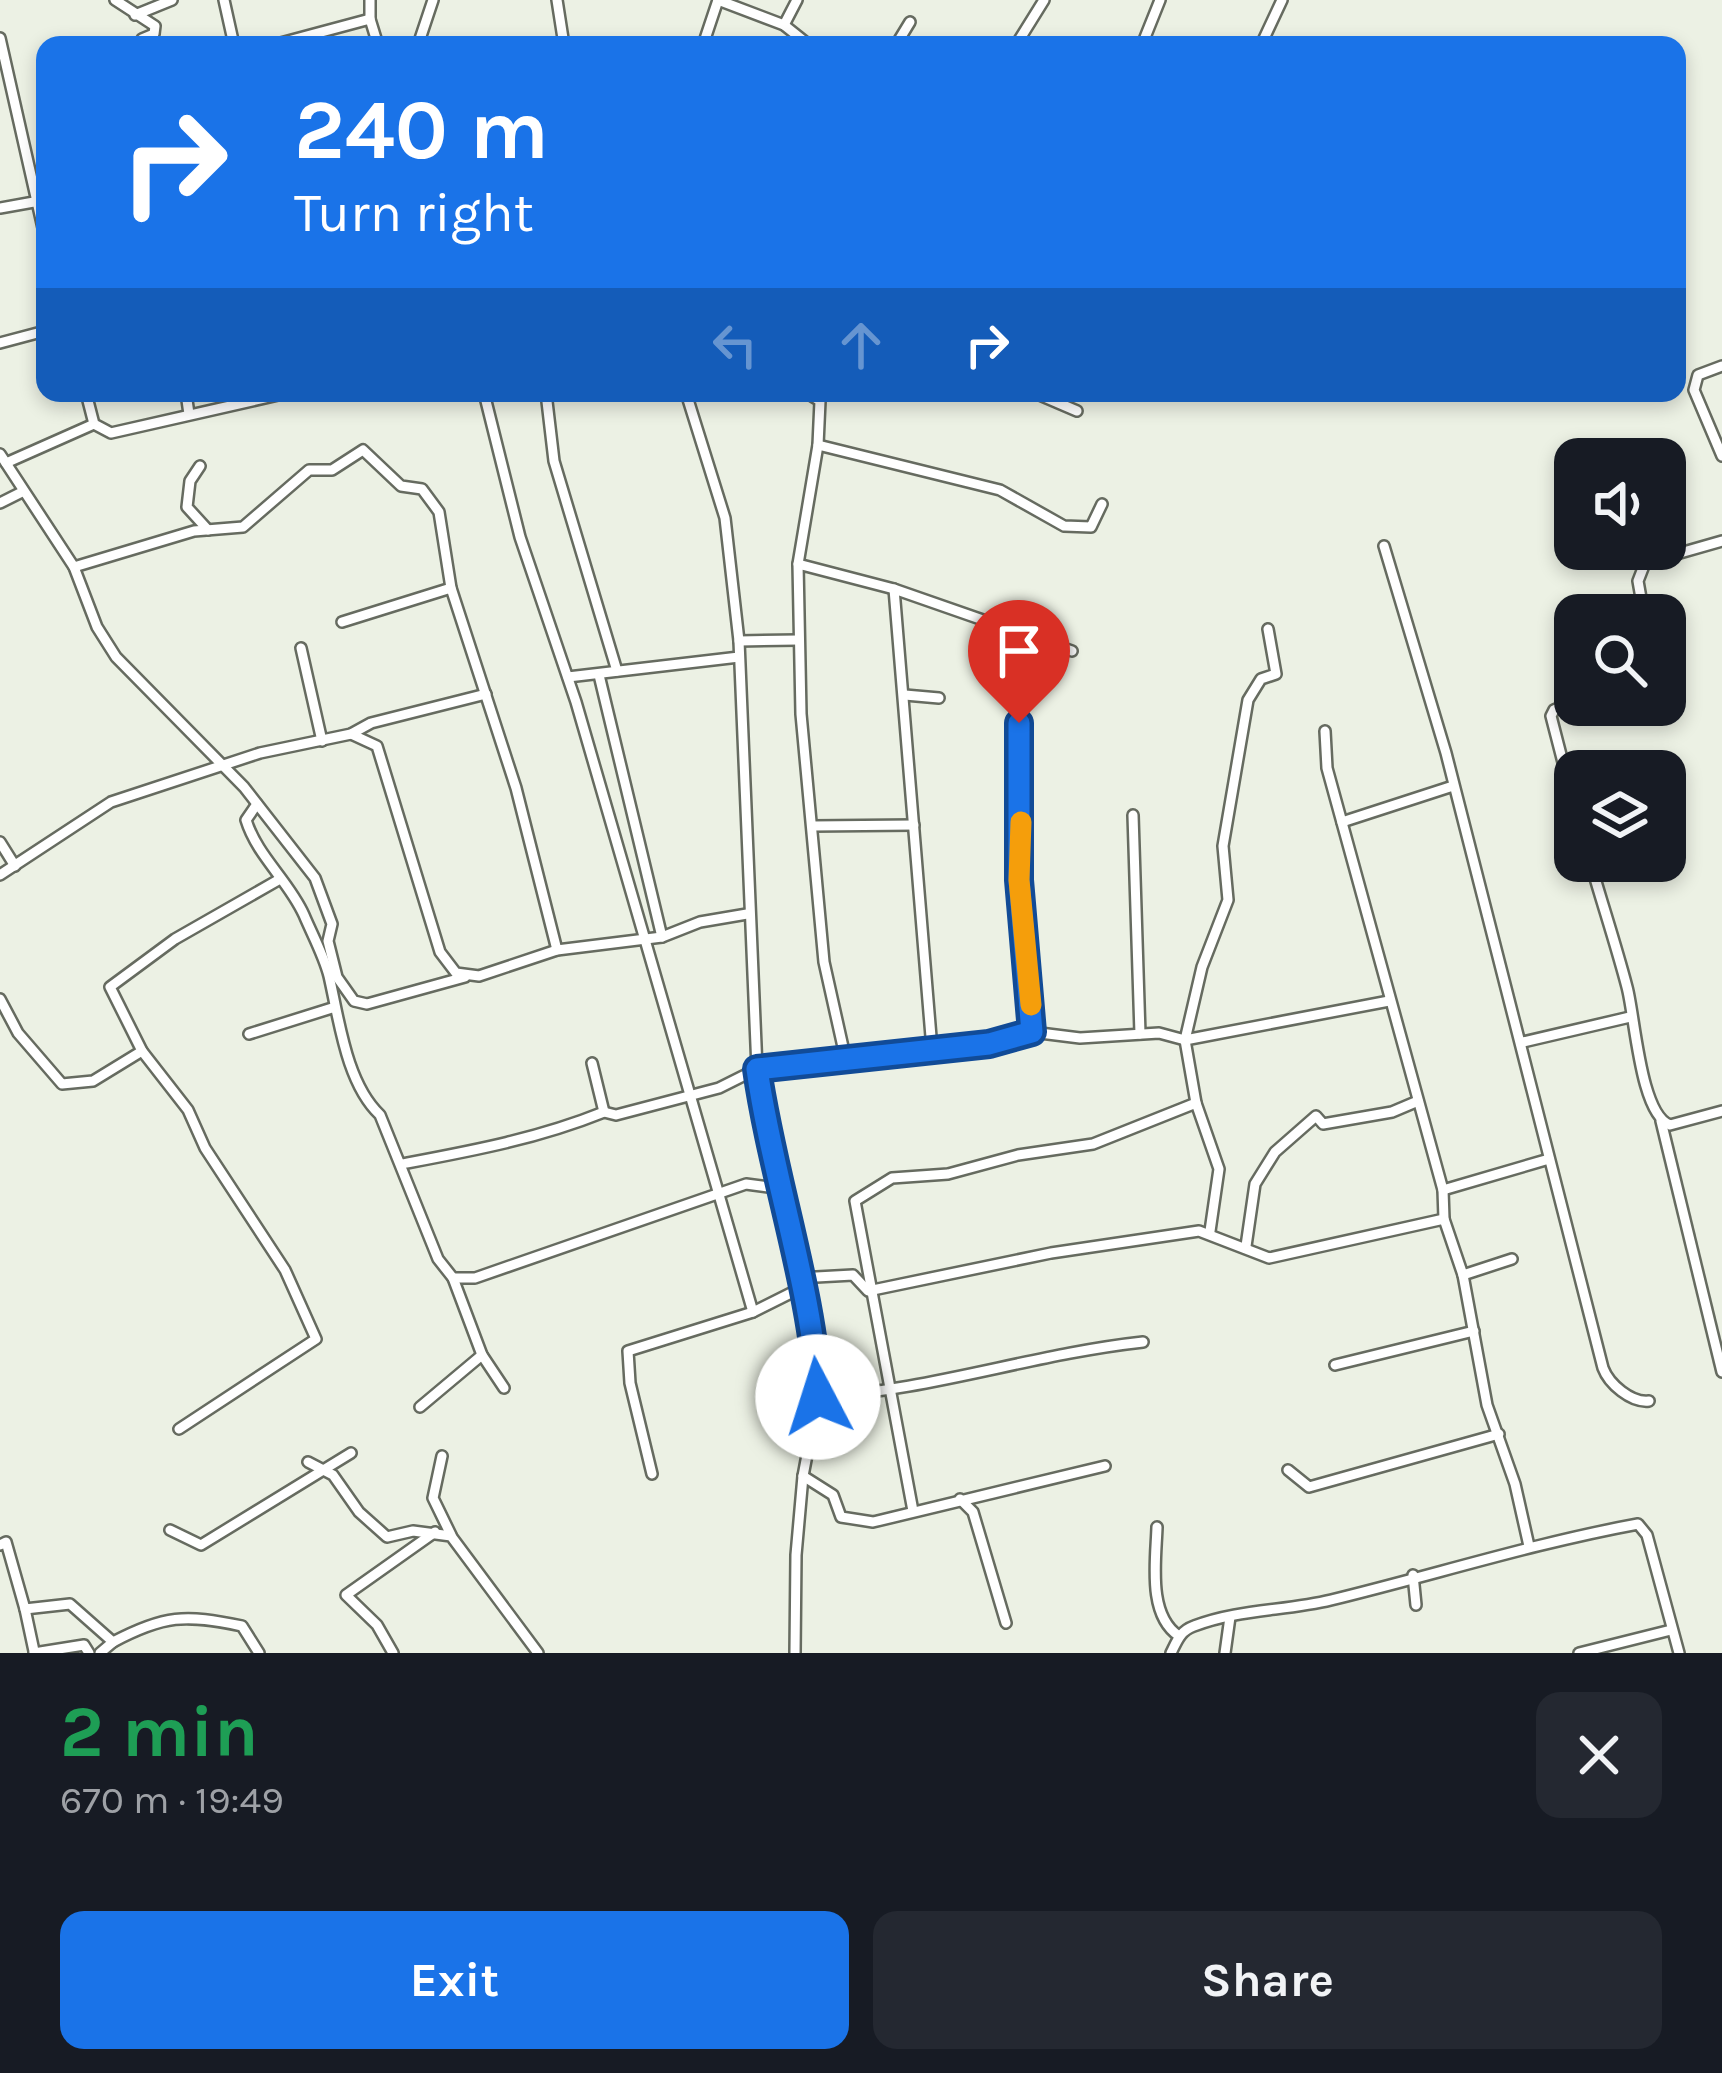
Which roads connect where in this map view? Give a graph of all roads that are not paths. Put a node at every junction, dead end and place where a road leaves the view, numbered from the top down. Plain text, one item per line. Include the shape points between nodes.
1 (115, 0) edge
2 (172, 0) edge
3 (224, 0) edge
4 (370, 0) edge
5 (434, 0) edge
6 (557, 0) edge
7 (718, 0) edge
8 (797, 0) edge
9 (1044, 0) edge
10 (1160, 0) edge
11 (1282, 0) edge
12 (134, 15) junction
13 (370, 19) junction
14 (910, 22) dead end
15 (784, 25) junction
16 (149, 36) edge
17 (232, 36) edge
18 (307, 36) edge
19 (375, 36) edge
20 (421, 36) edge
21 (563, 36) edge
22 (706, 36) edge
23 (798, 36) edge
24 (901, 36) edge
25 (1022, 36) edge
26 (1146, 36) edge
27 (1265, 36) edge
28 (0, 37) edge
29 (36, 177) edge
30 (36, 201) edge
31 (0, 208) edge
32 (36, 333) edge
33 (0, 343) edge
34 (1722, 365) edge
35 (88, 402) edge
36 (187, 402) edge
37 (245, 402) edge
38 (486, 402) edge
39 (547, 402) edge
40 (689, 402) edge
41 (820, 402) edge
42 (1056, 402) edge
43 (1077, 411) dead end
44 (189, 414) junction
45 (94, 424) junction
46 (818, 446) junction
47 (1722, 456) edge
48 (3, 459) edge
49 (200, 466) dead end
50 (22, 493) junction
51 (0, 503) edge
52 (1102, 504) dead end
53 (208, 530) junction
54 (1722, 542) edge
55 (1384, 546) dead end
56 (798, 564) junction
57 (74, 567) junction
58 (451, 588) junction
59 (894, 589) junction
60 (1640, 594) edge
61 (342, 622) dead end
62 (1268, 629) dead end
63 (1016, 633) junction
64 (798, 640) junction
65 (739, 641) junction
66 (301, 648) dead end
67 (1072, 651) dead end
68 (740, 657) junction
69 (616, 671) junction
70 (599, 675) junction
71 (568, 677) junction
72 (486, 694) junction
73 (905, 695) junction
74 (939, 698) dead end
75 (1325, 731) dead end
76 (351, 734) junction
77 (322, 741) junction
78 (224, 768) junction
79 (1454, 786) junction
80 (257, 804) junction
81 (1133, 815) dead end
82 (1342, 821) junction
83 (914, 825) junction
84 (813, 826) junction
85 (0, 842) edge
86 (299, 861) junction
87 (15, 866) junction
88 (0, 874) edge
89 (285, 882) junction
90 (1596, 882) edge
91 (747, 914) junction
92 (662, 937) junction
93 (644, 940) junction
94 (557, 950) junction
95 (465, 977) junction
96 (0, 999) edge
97 (1389, 1001) junction
98 (367, 1004) junction
99 (334, 1011) junction
100 (3, 1014) edge
101 (1630, 1017) junction
102 (1032, 1032) junction
103 (249, 1034) dead end
104 (1140, 1034) junction
105 (1185, 1040) junction
106 (1522, 1042) junction
107 (932, 1049) junction
108 (142, 1051) junction
109 (844, 1056) junction
110 (592, 1063) dead end
111 (757, 1069) junction
112 (688, 1094) junction
113 (1418, 1100) junction
114 (1196, 1103) junction
115 (1722, 1111) edge
116 (604, 1112) junction
117 (1661, 1121) junction
118 (1124, 1135) junction
119 (1129, 1148) dead end
120 (1550, 1160) junction
121 (402, 1165) junction
122 (776, 1188) junction
123 (1443, 1190) junction
124 (717, 1198) junction
125 (1444, 1219) junction
126 (1210, 1231) junction
127 (1246, 1246) junction
128 (1512, 1259) dead end
129 (1463, 1275) junction
130 (453, 1278) junction
131 (799, 1284) junction
132 (868, 1291) junction
133 (753, 1312) junction
134 (1474, 1331) junction
135 (1143, 1342) dead end
136 (482, 1355) junction
137 (1335, 1365) dead end
138 (1722, 1372) edge
139 (504, 1388) dead end
140 (889, 1389) junction
141 (818, 1397) junction
142 (1649, 1400) dead end
143 (420, 1407) dead end
144 (179, 1429) dead end
145 (1499, 1434) junction
146 (351, 1453) dead end
147 (442, 1456) dead end
148 (308, 1462) dead end
149 (1105, 1466) dead end
150 (1288, 1470) dead end
151 (322, 1471) junction
152 (652, 1474) dead end
153 (802, 1477) junction
154 (960, 1498) junction
155 (913, 1511) junction
156 (1157, 1526) dead end
157 (170, 1530) dead end
158 (435, 1532) junction
159 (451, 1536) junction
160 (0, 1545) edge
161 (1529, 1546) junction
162 (1413, 1575) junction
163 (1417, 1605) dead end
164 (25, 1609) junction
165 (1230, 1617) junction
166 (1006, 1623) dead end
167 (1670, 1630) junction
168 (1179, 1636) junction
169 (113, 1642) junction
170 (34, 1652) edge
171 (89, 1653) edge
172 (100, 1653) edge
173 (259, 1653) edge
174 (393, 1653) edge
175 (538, 1653) edge
176 (795, 1653) edge
177 (1171, 1653) edge
178 (1225, 1653) edge
179 (1580, 1653) edge
180 (1679, 1653) edge

1 - 12 street
2 - 12 street
3 - 17 street
4 - 13 street
5 - 20 street
6 - 21 street
7 - 15 street
7 - 22 street
8 - 15 street
9 - 25 street
10 - 26 street
11 - 27 street
12 - 16 street via 155,26
13 - 18 street
13 - 19 street
14 - 24 street
15 - 23 street
28 - 29 street
30 - 31 street
32 - 33 street
34 - 47 street via 1698,374 1694,390
35 - 45 street
36 - 44 street
37 - 44 street
38 - 71 street via 520,537
39 - 69 street via 554,461
40 - 65 street via 724,518
41 - 46 street
42 - 43 street
44 - 45 street via 130,432
45 - 48 street
46 - 52 street via 1000,490 1075,529 1091,527
46 - 56 street
48 - 50 street
49 - 53 street via 187,507
50 - 51 street
50 - 57 street
53 - 57 street
53 - 58 street via 243,526 309,470 332,470 363,450 401,486 422,489 436,503
54 - 60 street via 1645,562
55 - 79 street
56 - 59 street
56 - 64 street
57 - 78 street via 116,657
58 - 61 street
58 - 72 street
59 - 63 street
59 - 73 street
62 - 105 street via 1276,674 1261,679 1248,700 1222,846 1226,910
63 - 67 street
63 - 102 street via 1019,880
64 - 65 street
64 - 84 street
65 - 68 street
66 - 77 street
68 - 69 street
68 - 91 street
69 - 70 street
70 - 71 street
70 - 92 street
71 - 93 street
72 - 76 street
72 - 94 street
73 - 74 street
73 - 83 street
75 - 82 street
76 - 77 street
76 - 95 street via 377,746 440,952
77 - 78 street
78 - 80 street
78 - 87 street via 111,802
79 - 82 street
79 - 106 street
80 - 86 street
80 - 89 street via 246,820
81 - 104 street
82 - 97 street
83 - 84 street
83 - 107 street
84 - 109 street via 824,962
85 - 87 street
86 - 89 street
86 - 98 street via 326,904 337,977 354,1001
87 - 88 street
89 - 99 street via 329,977
89 - 108 street via 175,939 110,987
90 - 101 street
91 - 92 street
91 - 111 street
92 - 93 street
93 - 94 street
93 - 112 street
94 - 95 street
95 - 98 street
96 - 100 street
97 - 105 street
97 - 113 street
98 - 99 street
99 - 103 street
99 - 121 street via 365,1100
100 - 108 street via 62,1084 93,1081
101 - 106 street
101 - 117 street
102 - 104 street
102 - 107 street
104 - 105 street
105 - 114 street
106 - 120 street
107 - 109 street
108 - 144 street via 188,1110 285,1270 316,1339
109 - 111 street
110 - 116 street
111 - 112 street
111 - 122 street
112 - 116 street
112 - 124 street
113 - 123 street
113 - 127 street via 1323,1124 1316,1116 1275,1152 1255,1184
114 - 118 street
114 - 126 street via 1219,1169
115 - 117 street via 1685,1124
116 - 121 street via 502,1148 452,1150
117 - 138 street
118 - 119 street
118 - 132 street via 948,1174 892,1178 855,1201
120 - 123 street
120 - 142 street via 1608,1380 1639,1402
121 - 130 street
122 - 124 street via 746,1184
122 - 131 street
123 - 125 street
124 - 130 street via 475,1278
124 - 133 street
125 - 127 street via 1276,1257
125 - 129 street
126 - 127 street
126 - 132 street
128 - 129 street
129 - 134 street
130 - 136 street
131 - 132 street via 854,1275
131 - 133 street
131 - 141 street via 816,1347
132 - 140 street
133 - 152 street via 628,1352
134 - 137 street
134 - 145 street
135 - 140 street
136 - 139 street
136 - 143 street
140 - 141 street
140 - 155 street
141 - 153 street
145 - 150 street via 1309,1487
145 - 161 street
146 - 151 street
147 - 159 street via 433,1498
148 - 151 street
149 - 154 street
151 - 157 street via 201,1545
151 - 158 street via 387,1537
153 - 155 street via 833,1495 841,1517 873,1522
153 - 176 street
154 - 155 street
154 - 166 street via 973,1512
156 - 168 street via 1158,1600
158 - 159 street
158 - 174 street via 346,1595
159 - 175 street
160 - 164 street via 6,1542
161 - 162 street
161 - 167 street via 1644,1526
162 - 163 street
162 - 165 street via 1323,1602
164 - 169 street via 70,1604
164 - 170 street
165 - 168 street
165 - 178 street
167 - 179 street
167 - 180 street
168 - 177 street
169 - 172 street
169 - 173 street via 150,1620 208,1619 242,1626
170 - 171 street via 84,1646

